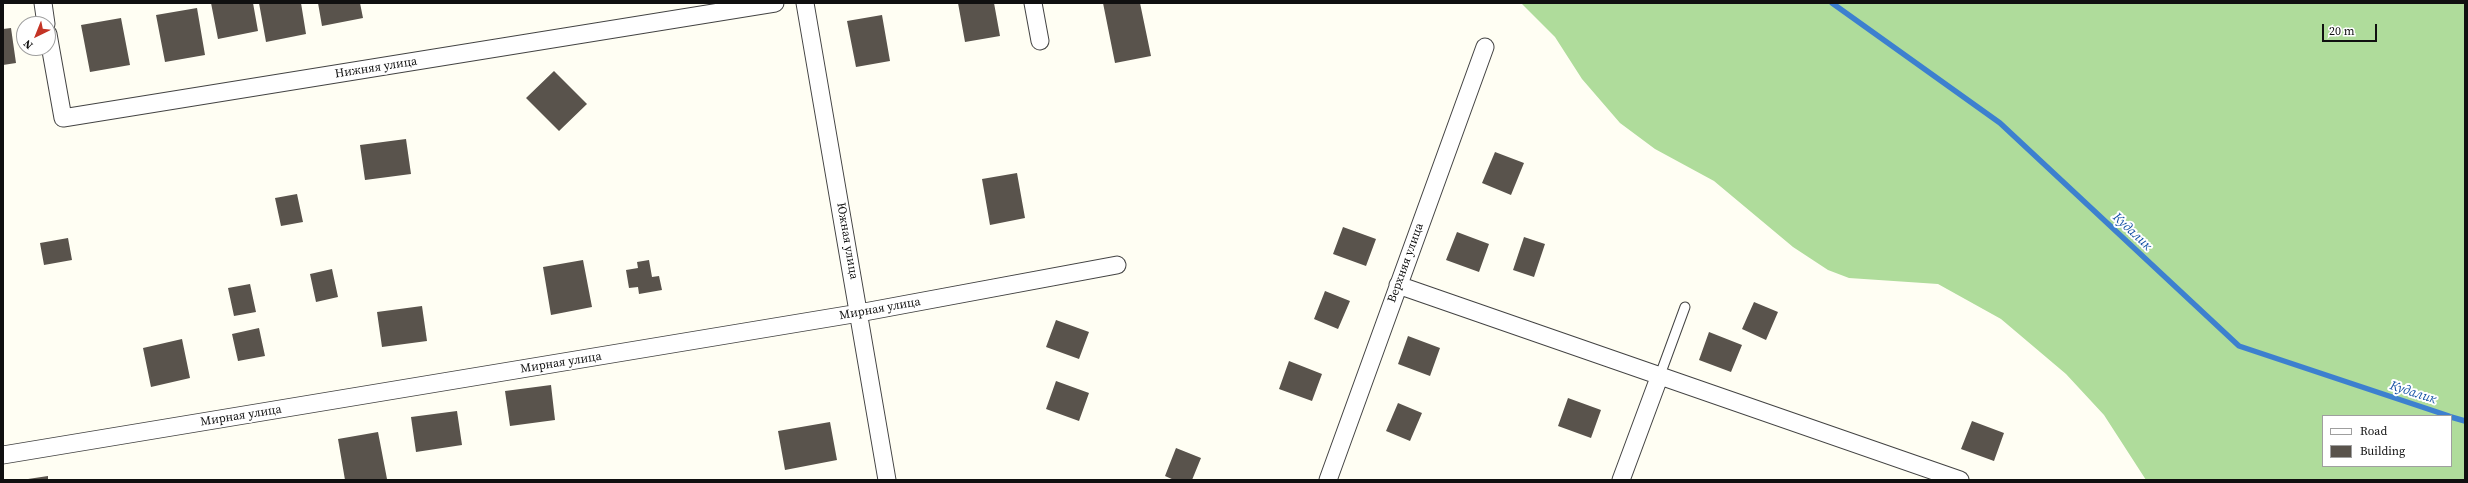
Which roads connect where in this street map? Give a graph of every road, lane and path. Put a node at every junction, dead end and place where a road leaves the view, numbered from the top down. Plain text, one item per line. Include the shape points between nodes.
1 (42, 3) edge
2 (775, 3) edge
3 (805, 3) edge
4 (1033, 3) edge
5 (44, 16) edge
6 (1040, 41) dead end
7 (1485, 47) dead end
8 (52, 56) edge
9 (1117, 265) dead end
10 (1398, 285) junction
11 (1685, 308) dead end
12 (860, 313) junction
13 (1660, 376) junction
14 (3, 455) edge
15 (1922, 474) edge
16 (887, 480) edge
17 (1328, 480) edge
18 (1622, 480) edge
19 (1960, 480) edge

1 - 5 street
2 - 8 street, Нижняя улица via 63,118
3 - 12 street, Южная улица
4 - 6 street
7 - 10 street, Верхняя улица
9 - 12 street, Мирная улица
10 - 13 street
10 - 17 street, Верхняя улица
11 - 13 lane
12 - 14 street, Мирная улица
12 - 16 street, Южная улица
13 - 15 street
13 - 18 street
15 - 19 street

